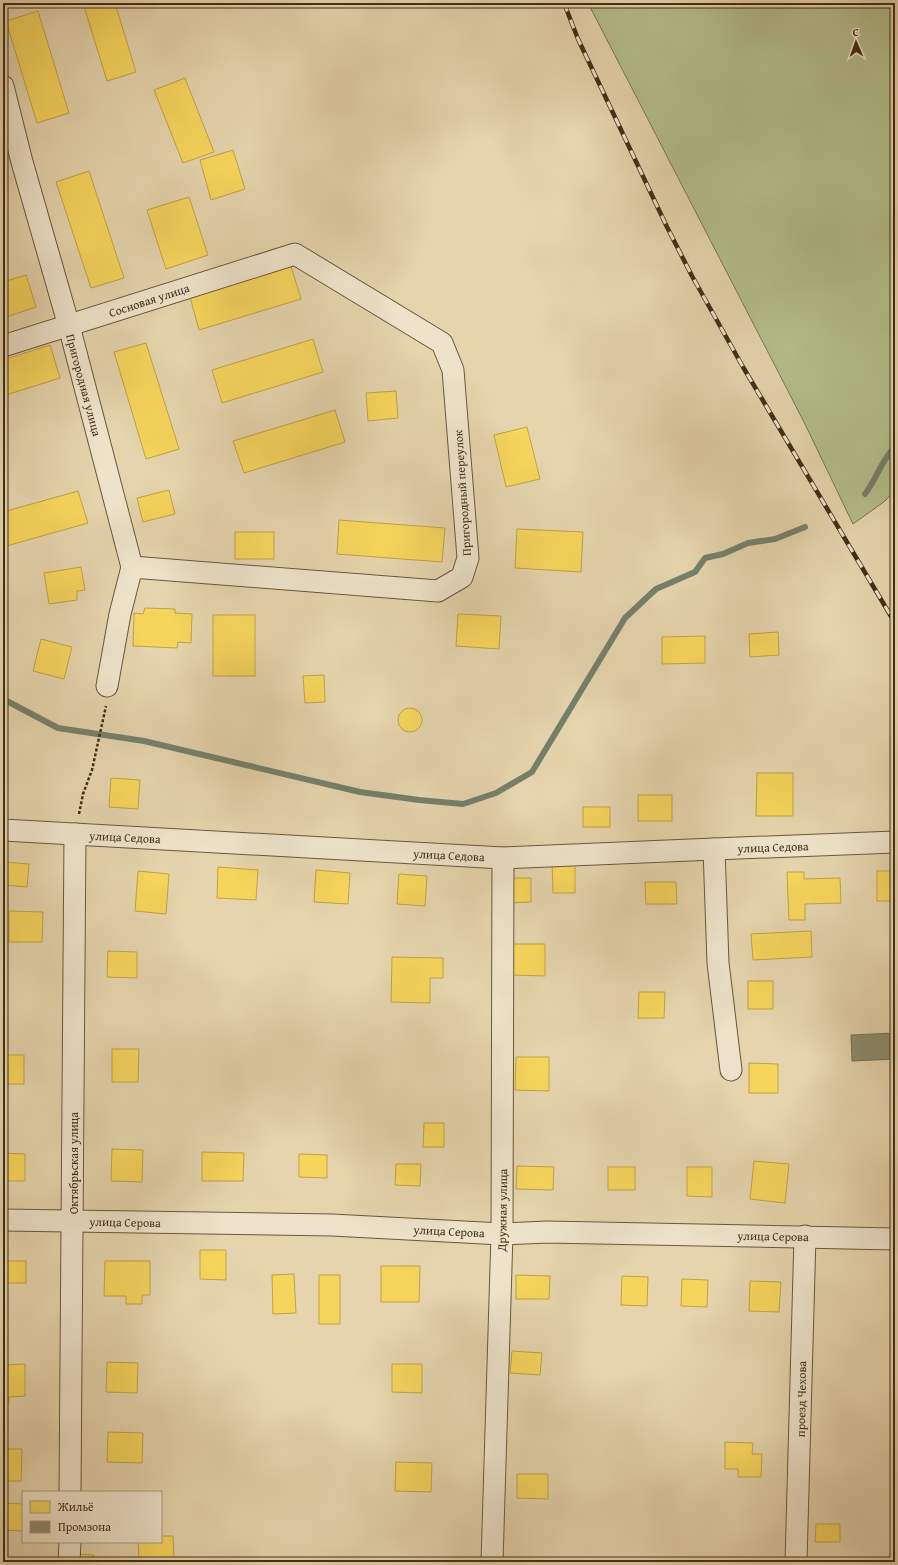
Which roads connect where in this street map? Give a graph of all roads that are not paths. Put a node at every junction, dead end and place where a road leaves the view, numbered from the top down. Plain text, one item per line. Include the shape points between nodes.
1 (3, 86) edge
2 (295, 254) joint
3 (68, 326) junction
4 (3, 346) edge
5 (132, 567) junction
6 (107, 693) road end
7 (3, 830) edge
8 (75, 834) junction
9 (895, 842) edge
10 (714, 848) junction
11 (503, 858) junction
12 (730, 1070) dead end
13 (3, 1220) edge
14 (73, 1222) junction
15 (502, 1234) junction
16 (805, 1236) junction
17 (895, 1239) edge
18 (70, 1491) edge
19 (70, 1543) edge
20 (69, 1562) edge
21 (492, 1562) edge
22 (796, 1562) edge

1 - 3 street, Пригородная улица
2 - 3 street, Сосновая улица
2 - 5 street, Пригородный переулок via 442,343 453,370 468,558 462,577 438,591
3 - 4 street, Сосновая улица
3 - 5 street, Пригородная улица
5 - 6 street, Пригородная улица via 120,614
7 - 8 street, улица Седова
8 - 11 street, улица Седова
8 - 14 street, Октябрьская улица
9 - 10 street, улица Седова
10 - 11 street, улица Седова
10 - 12 street via 718,963
11 - 15 street, Дружная улица
13 - 14 street, улица Серова
14 - 15 street, улица Серова via 332,1225
14 - 18 street, Октябрьская улица
15 - 16 street, улица Серова via 547,1232
15 - 21 street, Дружная улица
16 - 17 street, улица Серова
16 - 22 street, проезд Чехова
19 - 20 street

